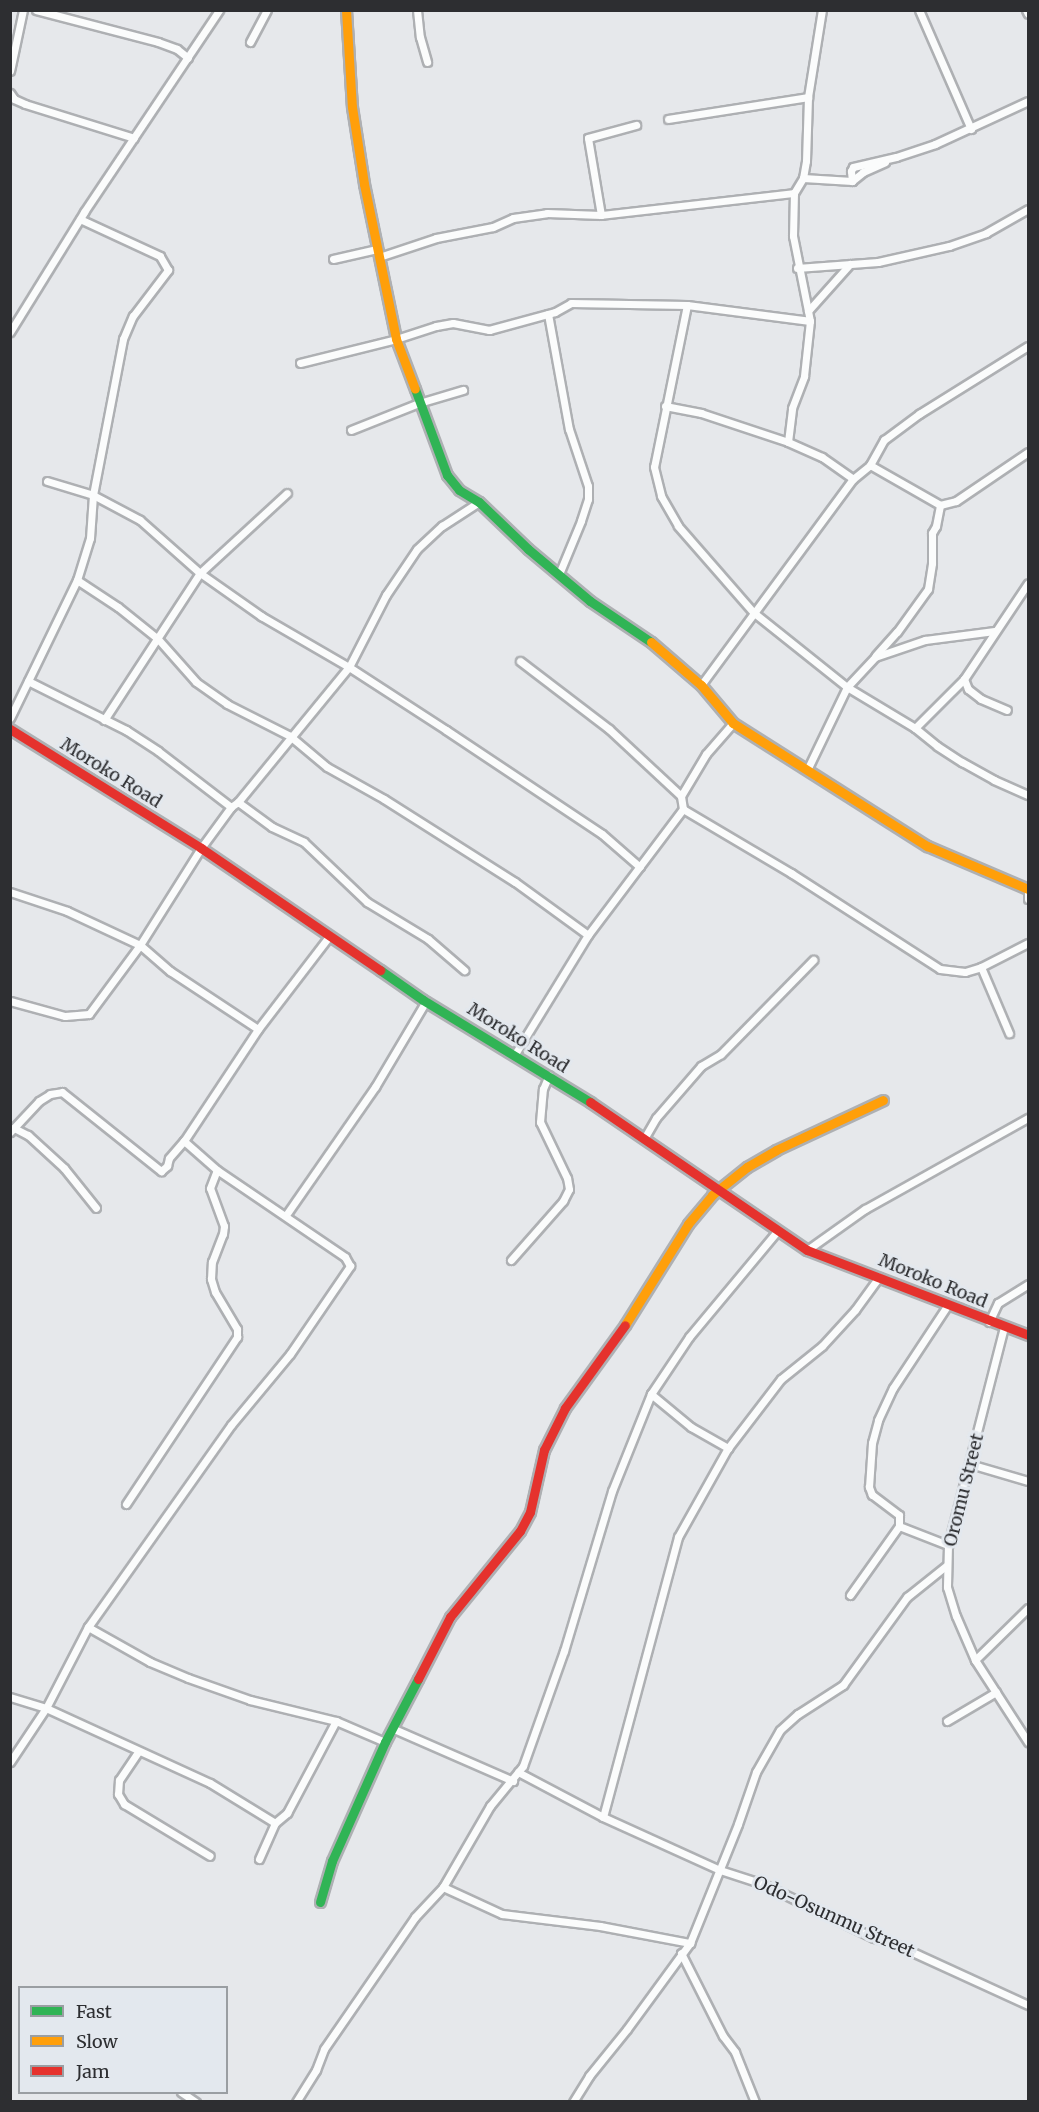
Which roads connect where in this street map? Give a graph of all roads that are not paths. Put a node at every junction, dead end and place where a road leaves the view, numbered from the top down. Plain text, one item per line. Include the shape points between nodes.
1 (23, 10) edge
2 (36, 10) edge
3 (219, 10) edge
4 (267, 10) edge
5 (346, 10) edge
6 (417, 10) edge
7 (822, 10) edge
8 (919, 10) edge
9 (250, 42) dead end
10 (188, 58) junction
11 (427, 62) dead end
12 (10, 71) edge
13 (10, 93) edge
14 (808, 97) junction
15 (1029, 101) edge
16 (668, 119) dead end
17 (636, 125) dead end
18 (971, 129) junction
19 (134, 138) junction
20 (803, 178) junction
21 (794, 193) junction
22 (1029, 209) edge
23 (601, 215) junction
24 (80, 219) junction
25 (378, 253) junction
26 (333, 259) dead end
27 (850, 264) junction
28 (797, 268) junction
29 (687, 305) junction
30 (808, 311) junction
31 (548, 314) junction
32 (810, 321) junction
33 (10, 333) edge
34 (396, 339) junction
35 (1029, 346) edge
36 (300, 363) dead end
37 (463, 390) dead end
38 (419, 403) junction
39 (665, 406) junction
40 (351, 430) dead end
41 (788, 442) junction
42 (1029, 452) edge
43 (870, 465) junction
44 (853, 479) junction
45 (47, 481) dead end
46 (287, 493) dead end
47 (93, 495) junction
48 (479, 502) junction
49 (940, 505) junction
50 (200, 573) junction
51 (559, 574) junction
52 (77, 580) junction
53 (1029, 583) edge
54 (753, 612) junction
55 (994, 631) junction
56 (158, 639) junction
57 (875, 657) junction
58 (520, 661) dead end
59 (349, 667) junction
60 (963, 679) junction
61 (28, 681) junction
62 (701, 685) junction
63 (847, 687) junction
64 (1007, 710) dead end
65 (10, 718) edge
66 (104, 720) junction
67 (733, 723) junction
68 (915, 728) junction
69 (10, 729) edge
70 (290, 736) junction
71 (808, 768) junction
72 (1029, 795) edge
73 (681, 796) junction
74 (238, 802) junction
75 (231, 807) junction
76 (683, 809) junction
77 (201, 848) junction
78 (640, 867) junction
79 (1028, 888) edge
80 (10, 892) edge
81 (1029, 899) edge
82 (330, 935) junction
83 (588, 935) junction
84 (1029, 943) edge
85 (140, 945) junction
86 (813, 960) dead end
87 (981, 968) junction
88 (465, 970) dead end
89 (11, 1001) edge
90 (426, 1001) junction
91 (258, 1029) junction
92 (1008, 1033) dead end
93 (515, 1054) junction
94 (549, 1075) junction
95 (883, 1100) dead end
96 (1029, 1118) edge
97 (12, 1130) edge
98 (645, 1137) junction
99 (184, 1141) junction
100 (217, 1170) junction
101 (722, 1190) junction
102 (96, 1208) dead end
103 (286, 1215) junction
104 (778, 1230) junction
105 (807, 1250) junction
106 (511, 1260) dead end
107 (879, 1277) junction
108 (1029, 1284) edge
109 (947, 1306) junction
110 (989, 1322) junction
111 (1004, 1327) junction
112 (1029, 1335) edge
113 (651, 1394) junction
114 (728, 1448) junction
115 (970, 1464) junction
116 (1029, 1481) edge
117 (126, 1504) dead end
118 (899, 1526) junction
119 (948, 1545) junction
120 (947, 1565) junction
121 (850, 1595) dead end
122 (1029, 1608) edge
123 (88, 1627) junction
124 (975, 1660) junction
125 (996, 1692) junction
126 (10, 1697) edge
127 (46, 1708) junction
128 (336, 1721) junction
129 (947, 1721) dead end
130 (394, 1729) junction
131 (385, 1742) junction
132 (1029, 1742) edge
133 (138, 1752) junction
134 (10, 1762) edge
135 (518, 1772) junction
136 (513, 1781) junction
137 (603, 1817) junction
138 (275, 1824) junction
139 (210, 1856) dead end
140 (259, 1859) dead end
141 (720, 1870) junction
142 (443, 1887) junction
143 (320, 1902) dead end
144 (690, 1943) junction
145 (681, 1953) junction
146 (1029, 2005) edge
147 (296, 2102) edge
148 (573, 2102) edge
149 (755, 2102) edge

1 - 12 street
2 - 10 street via 158,42
3 - 10 street
4 - 9 street
5 - 25 street via 352,107
6 - 11 street
7 - 14 street
8 - 18 street
10 - 19 street
13 - 19 street via 25,104
14 - 16 street
14 - 20 street
15 - 18 street
17 - 23 street via 588,138
18 - 20 street via 896,157 853,166 852,181
19 - 24 street
20 - 21 street
21 - 23 street
21 - 28 street via 792,236
22 - 27 street via 969,240 896,259
23 - 25 street via 547,213 513,218 493,227
24 - 33 street
24 - 47 street via 160,256 168,270 133,316 123,339
25 - 26 street
25 - 34 street
27 - 28 street
27 - 30 street
28 - 30 street
29 - 31 street via 571,303
29 - 32 street
29 - 39 street
30 - 32 street
31 - 34 street via 489,330 453,323
31 - 51 street via 569,429 586,476 588,499
32 - 41 street via 804,376 792,408
34 - 36 street
34 - 38 street
35 - 43 street via 903,425 885,440
37 - 38 street
38 - 40 street
38 - 48 street via 447,475 459,490
39 - 41 street via 723,419
39 - 54 street via 654,467 661,496 678,526
41 - 44 street via 822,457
42 - 49 street via 956,501
43 - 44 street
43 - 49 street
44 - 54 street
45 - 47 street
46 - 50 street
47 - 50 street via 140,520
47 - 52 street via 90,538
48 - 51 street
48 - 59 street via 442,526 417,549 386,595
49 - 57 street via 932,533 928,589
50 - 56 street
50 - 59 street via 261,616
51 - 62 street via 590,601 664,651
52 - 56 street
52 - 61 street
53 - 55 street
54 - 62 street
54 - 63 street
55 - 57 street via 925,640
55 - 60 street
56 - 66 street
56 - 70 street via 196,682 227,704
57 - 63 street
58 - 73 street via 609,729
59 - 70 street
59 - 78 street via 602,834
60 - 64 street via 981,699
60 - 68 street
61 - 65 street
61 - 66 street
62 - 67 street
63 - 68 street
63 - 71 street
66 - 75 street via 158,751
67 - 71 street
67 - 73 street via 706,754
68 - 72 street via 978,771
69 - 77 street, Moroko Road
70 - 74 street
70 - 83 street via 327,767 515,882
71 - 79 street via 927,846
73 - 76 street
74 - 75 street
74 - 88 street via 272,827 304,842 367,902 428,939
75 - 77 street
76 - 78 street
76 - 87 street via 940,969 965,972
77 - 82 street, Moroko Road
77 - 85 street
78 - 83 street
79 - 81 street
80 - 85 street via 66,911
82 - 90 street, Moroko Road
82 - 91 street
83 - 93 street
84 - 87 street
85 - 89 street via 89,1014 65,1016
85 - 91 street via 170,971
86 - 98 street via 722,1054 700,1066
87 - 92 street
90 - 93 street, Moroko Road
90 - 103 street via 375,1087
91 - 99 street
93 - 94 street, Moroko Road
94 - 98 street, Moroko Road
94 - 106 street via 543,1089 540,1122 569,1189
95 - 101 street via 777,1150 747,1167
96 - 105 street via 865,1209
97 - 99 street via 39,1101 62,1092 161,1171
97 - 102 street via 28,1135 64,1168
98 - 101 street, Moroko Road
99 - 100 street
100 - 103 street
100 - 117 street via 210,1188 224,1226 212,1262 211,1279 237,1329 237,1337
101 - 104 street, Moroko Road
101 - 130 street via 712,1195 688,1224 637,1308 565,1408 544,1450 530,1512 520,1531 458,1604
103 - 123 street via 345,1257 350,1266 347,1274 290,1354 231,1425
104 - 105 street, Moroko Road
104 - 113 street via 689,1337
105 - 107 street, Moroko Road
107 - 109 street, Moroko Road
107 - 114 street via 822,1346 781,1380
108 - 110 street via 998,1303
109 - 110 street, Moroko Road
109 - 118 street via 893,1388 872,1443 869,1487 872,1495 899,1515
110 - 111 street, Moroko Road
111 - 112 street, Moroko Road
111 - 115 street, Oromu Street
113 - 114 street via 691,1427
113 - 135 street via 612,1491 564,1651
114 - 137 street via 678,1537
115 - 116 street
115 - 119 street, Oromu Street
118 - 119 street
118 - 121 street
119 - 120 street, Oromu Street
120 - 124 street, Oromu Street via 947,1587
120 - 141 street via 907,1597 843,1685 784,1725 756,1772
122 - 124 street
123 - 127 street
123 - 128 street via 150,1662 188,1678 250,1700
124 - 125 street, Oromu Street
125 - 129 street
125 - 132 street, Oromu Street
126 - 127 street
127 - 133 street
127 - 134 street
128 - 131 street
128 - 138 street via 287,1813
130 - 131 street
130 - 136 street
131 - 143 street via 332,1861
133 - 138 street via 210,1783
133 - 139 street via 119,1780 118,1794 124,1804
135 - 136 street
135 - 137 street, Odo-Osunmu Street
136 - 142 street via 490,1806
137 - 141 street, Odo-Osunmu Street
138 - 140 street
141 - 144 street
141 - 146 street, Odo-Osunmu Street via 763,1884 874,1938
142 - 144 street via 502,1914 600,1926
142 - 147 street via 415,1917 324,2049
144 - 145 street
145 - 148 street
145 - 149 street via 745,2075

